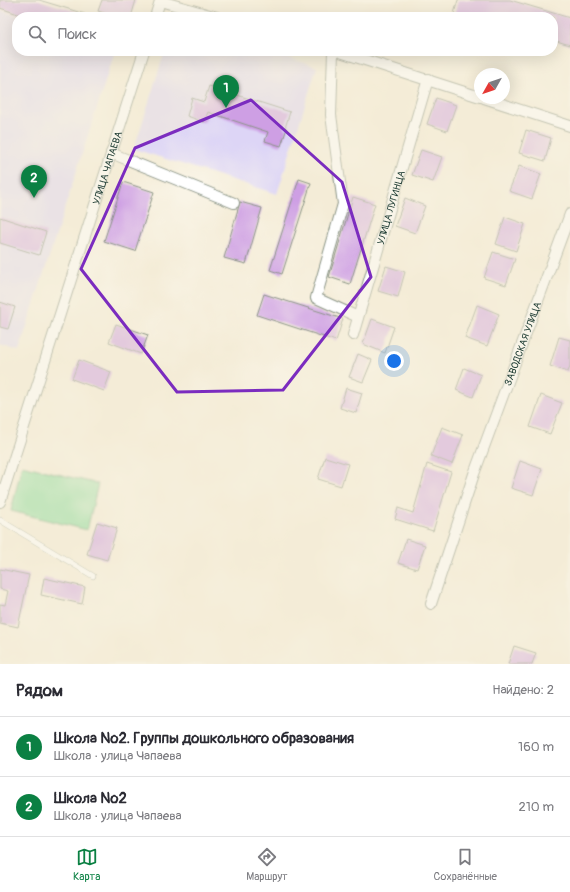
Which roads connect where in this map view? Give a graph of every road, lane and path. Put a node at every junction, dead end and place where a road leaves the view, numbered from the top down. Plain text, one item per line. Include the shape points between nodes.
1 (160, 0) edge
2 (156, 12) edge
3 (200, 12) edge
4 (142, 56) edge
5 (333, 56) edge
6 (353, 56) edge
7 (428, 79) junction
8 (474, 94) edge
9 (502, 104) edge
10 (570, 126) edge
11 (111, 153) junction
12 (234, 203) dead end
13 (570, 214) edge
14 (358, 317) junction
15 (353, 335) dead end
16 (0, 502) edge
17 (0, 520) edge
18 (93, 576) dead end
19 (431, 604) dead end

1 - 2 street
1 - 3 street
4 - 11 street, УЛИЦА ЧАПАЕВА
5 - 14 street via 331,115 343,204 316,298
6 - 7 street
7 - 8 street
7 - 14 street, УЛИЦА ЛУГИНЦА
9 - 10 street
11 - 12 street
11 - 16 street, УЛИЦА ЧАПАЕВА
13 - 19 street, ЗАВОДСКАЯ УЛИЦА via 474,474
14 - 15 street, УЛИЦА ЛУГИНЦА
17 - 18 lane

